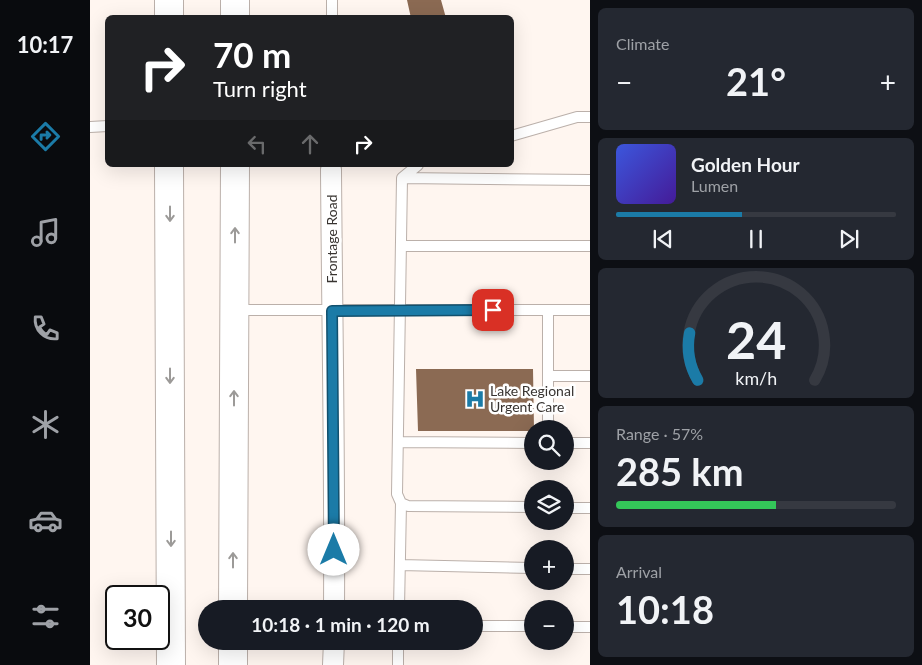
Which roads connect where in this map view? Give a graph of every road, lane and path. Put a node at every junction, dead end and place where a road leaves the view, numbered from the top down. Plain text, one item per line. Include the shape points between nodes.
1 (169, 0) edge
2 (234, 0) edge
3 (332, 0) edge
4 (169, 15) edge
5 (234, 15) edge
6 (332, 15) edge
7 (590, 117) edge
8 (105, 126) edge
9 (90, 127) edge
10 (514, 135) edge
11 (170, 167) edge
12 (235, 167) edge
13 (331, 167) edge
14 (416, 167) edge
15 (402, 178) junction
16 (590, 180) edge
17 (401, 246) junction
18 (590, 246) edge
19 (235, 310) junction
20 (400, 310) junction
21 (548, 310) junction
22 (590, 310) edge
23 (332, 311) junction
24 (548, 376) junction
25 (590, 376) edge
26 (548, 420) edge
27 (398, 442) junction
28 (524, 443) edge
29 (574, 443) edge
30 (590, 443) edge
31 (401, 503) junction
32 (524, 507) edge
33 (574, 508) edge
34 (590, 508) edge
35 (400, 565) junction
36 (524, 568) edge
37 (574, 568) edge
38 (590, 569) edge
39 (233, 600) edge
40 (334, 600) edge
41 (399, 600) edge
42 (483, 626) edge
43 (524, 626) edge
44 (574, 627) edge
45 (590, 627) edge
46 (233, 650) edge
47 (334, 650) edge
48 (398, 650) edge
49 (171, 652) edge
50 (175, 665) edge
51 (233, 665) edge
52 (333, 665) edge
53 (398, 665) edge

1 - 4 main road
2 - 5 main road
3 - 6 lane
7 - 10 lane via 577,117
8 - 9 lane
11 -> 49 main road
19 -> 12 main road
13 - 23 street, Frontage Road
14 - 15 lane
15 - 16 lane
15 - 17 lane
17 - 18 lane
17 - 20 lane
19 - 23 lane
39 -> 19 main road
20 - 21 lane
20 - 23 lane
20 - 27 lane
21 - 22 lane
21 - 24 lane
23 - 40 street, Frontage Road
24 - 25 lane
24 - 26 lane
27 - 28 lane
27 - 31 lane via 397,494
29 - 30 lane
31 - 32 lane via 408,506
31 - 35 lane
33 - 34 lane
35 - 36 lane
35 - 41 lane
37 - 38 lane
42 - 43 lane
44 - 45 lane
46 - 51 main road
47 - 52 street
48 - 53 lane
49 - 50 main road

